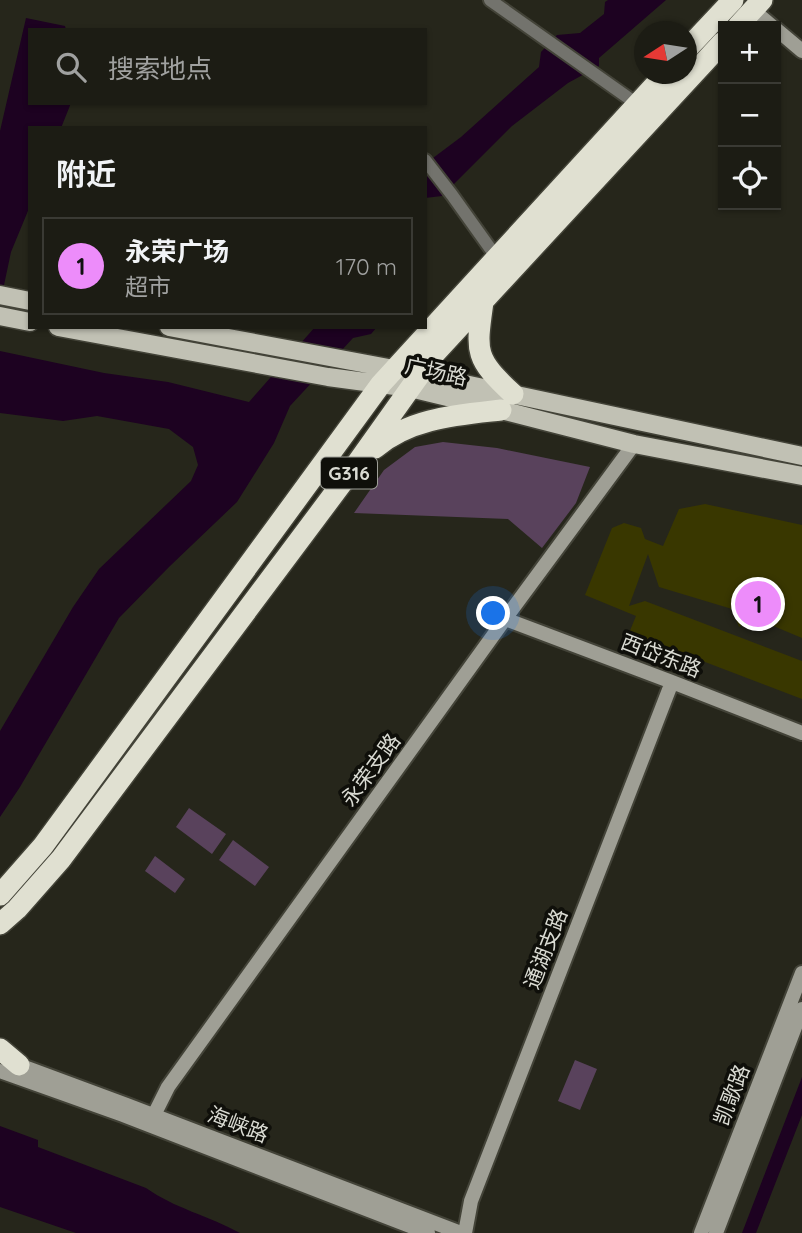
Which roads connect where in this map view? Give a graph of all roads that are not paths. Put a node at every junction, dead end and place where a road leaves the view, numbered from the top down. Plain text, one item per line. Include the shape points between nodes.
1 (490, 0) edge
2 (733, 0) edge
3 (757, 5) edge
4 (743, 21) edge
5 (769, 21) edge
6 (781, 34) edge
7 (697, 39) edge
8 (718, 47) edge
9 (802, 51) edge
10 (655, 84) edge
11 (636, 104) junction
12 (427, 163) edge
13 (497, 258) junction
14 (5, 296) edge
15 (28, 301) edge
16 (483, 302) junction
17 (4, 317) edge
18 (28, 322) edge
19 (69, 329) edge
20 (180, 329) edge
21 (387, 376) junction
22 (415, 381) junction
23 (507, 402) junction
24 (634, 444) junction
25 (802, 456) edge
26 (357, 463) junction
27 (802, 476) edge
28 (505, 619) junction
29 (672, 682) junction
30 (802, 733) edge
31 (0, 895) edge
32 (0, 924) edge
33 (802, 973) edge
34 (802, 1009) edge
35 (0, 1049) edge
36 (6, 1065) edge
37 (151, 1120) junction
38 (428, 1233) edge
39 (463, 1233) edge
40 (701, 1233) edge
41 (716, 1233) edge

1 - 11 street
2 - 7 highway
3 - 4 highway
3 - 5 street
6 - 9 street
8 - 16 highway, G316
10 - 11 highway, G316
11 - 13 highway, G316
12 - 13 street
13 - 21 highway, G316
14 - 15 main road
16 - 22 highway, G316
16 - 23 highway via 478,345 482,361
17 - 18 main road
19 - 21 main road, 广场路 via 328,377
20 - 21 main road, 广场路 via 343,360
21 - 22 main road, 广场路
21 - 31 highway, G316 via 43,846
22 - 23 main road, 广场路
22 - 26 highway, G316
23 - 24 main road, 广场路
23 - 25 main road, 广场路
23 - 26 highway via 405,428
24 - 27 main road, 广场路
24 - 28 street, 永荣支路
26 - 32 highway, G316 via 61,859
28 - 29 street, 西岱东路
28 - 37 street, 永荣支路 via 168,1087
29 - 30 street, 西岱东路
29 - 39 street, 通湖支路 via 471,1201
33 - 40 street, 凯歌路
34 - 41 street, 凯歌路
35 - 36 highway
36 - 37 street, 海峡路
36 - 37 street, 海峡路
37 - 38 street, 海峡路
37 - 39 street, 海峡路

